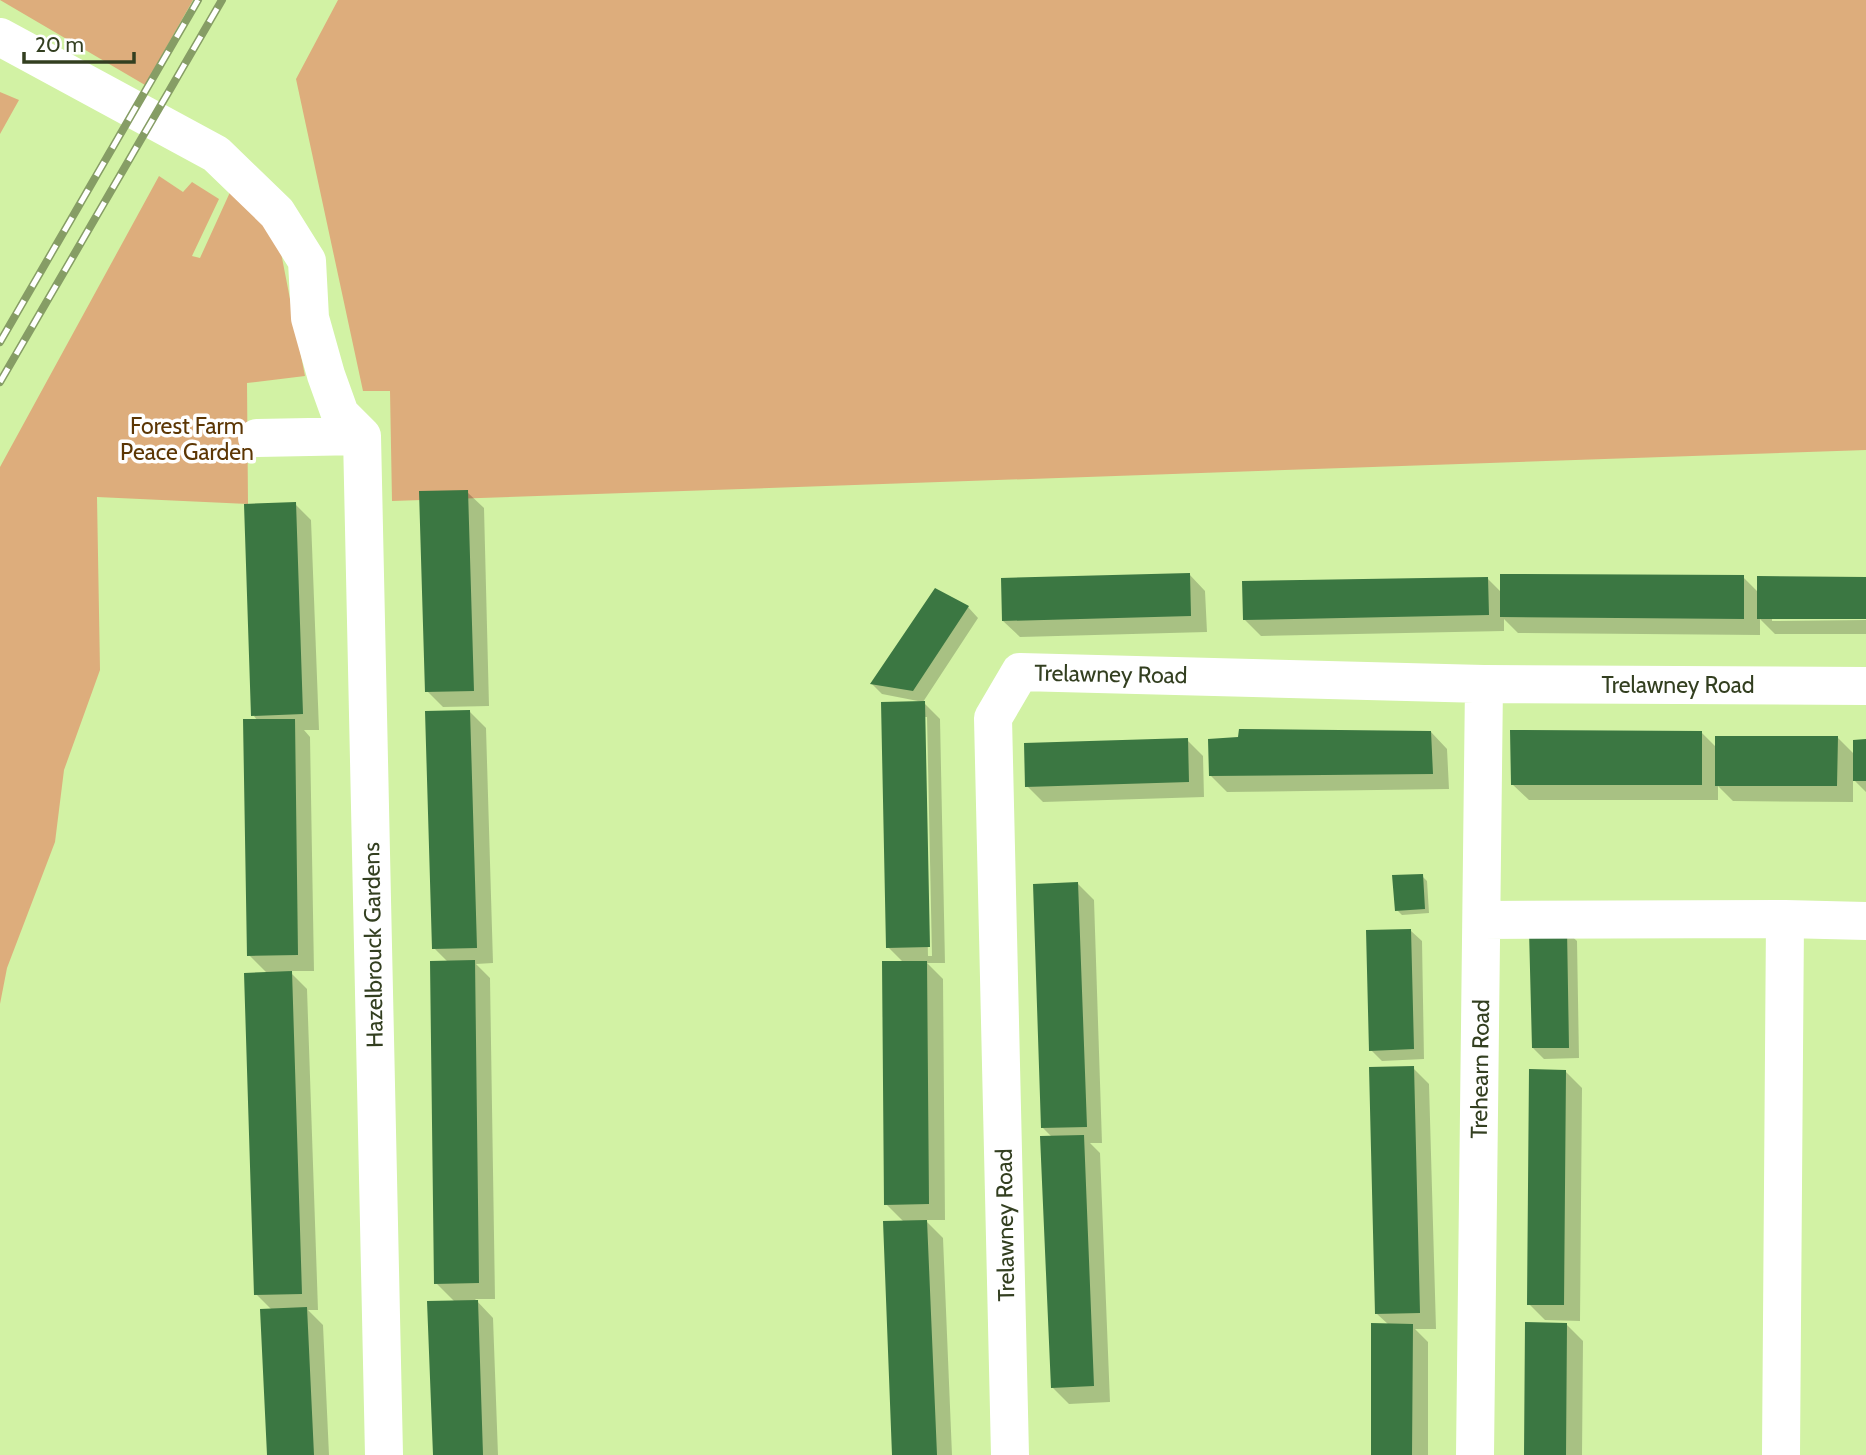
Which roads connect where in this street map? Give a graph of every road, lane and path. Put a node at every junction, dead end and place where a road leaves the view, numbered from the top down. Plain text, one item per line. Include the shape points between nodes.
1 (0, 37) edge
2 (362, 436) junction
3 (257, 439) dead end
4 (1484, 684) junction
5 (1866, 686) edge
6 (1785, 919) junction
7 (1482, 920) junction
8 (1866, 921) edge
9 (384, 1455) edge
10 (1010, 1455) edge
11 (1475, 1455) edge
12 (1781, 1455) edge

1 - 2 street via 216,154 277,213 307,261 310,318 340,414
2 - 3 street
2 - 9 street, Hazelbrouck Gardens
4 - 5 street, Trelawney Road
4 - 7 street, Trehearn Road
4 - 10 street, Trelawney Road via 1020,672 993,718
6 - 7 street
6 - 8 street
6 - 12 street
7 - 11 street, Trehearn Road

